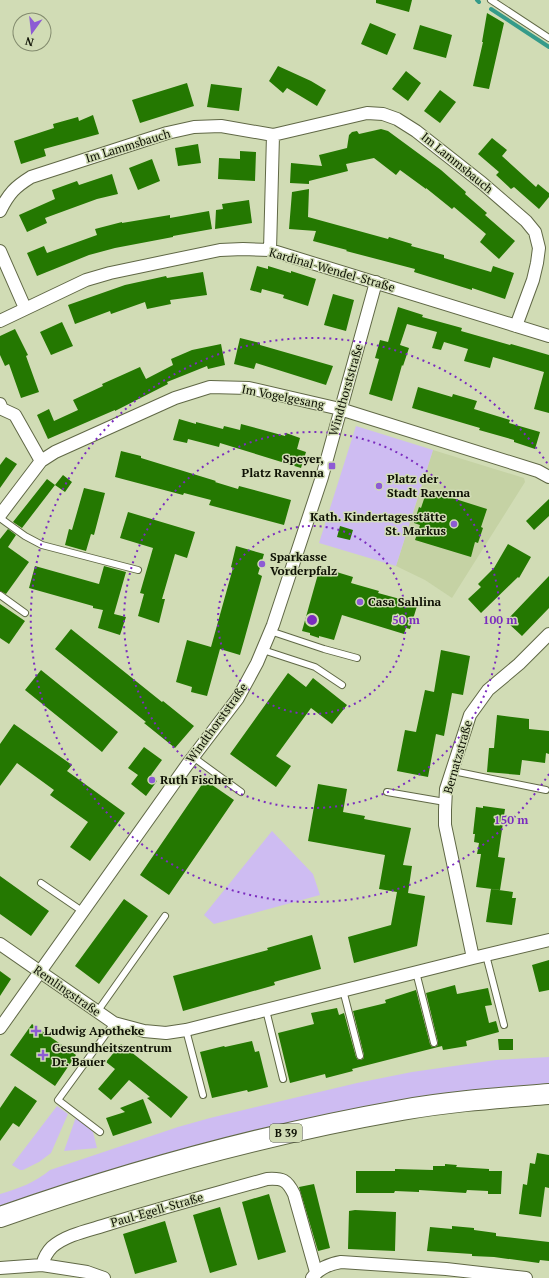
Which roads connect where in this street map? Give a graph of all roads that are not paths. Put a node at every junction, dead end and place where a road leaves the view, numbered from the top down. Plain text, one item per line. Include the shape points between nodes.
1 (491, 0) edge
2 (549, 38) edge
3 (273, 135) junction
4 (0, 211) edge
5 (270, 250) junction
6 (0, 251) edge
7 (376, 282) junction
8 (25, 308) junction
9 (0, 321) edge
10 (516, 326) junction
11 (549, 336) edge
12 (0, 404) edge
13 (340, 409) junction
14 (41, 461) junction
15 (549, 477) edge
16 (0, 516) edge
17 (138, 570) dead end
18 (0, 595) edge
19 (25, 613) dead end
20 (270, 631) junction
21 (549, 634) edge
22 (263, 650) junction
23 (357, 658) dead end
24 (342, 685) dead end
25 (193, 758) junction
26 (453, 771) junction
27 (546, 790) dead end
28 (241, 792) dead end
29 (387, 792) dead end
30 (445, 802) junction
31 (41, 883) dead end
32 (82, 911) junction
33 (165, 916) dead end
34 (549, 940) edge
35 (0, 944) edge
36 (486, 955) junction
37 (473, 958) junction
38 (40, 971) junction
39 (416, 972) junction
40 (344, 990) junction
41 (266, 1010) junction
42 (97, 1012) junction
43 (114, 1023) junction
44 (504, 1025) dead end
45 (0, 1028) edge
46 (186, 1030) junction
47 (434, 1042) dead end
48 (360, 1056) dead end
49 (283, 1078) dead end
50 (549, 1094) edge
51 (203, 1095) dead end
52 (100, 1132) dead end
53 (0, 1217) edge
54 (42, 1265) junction
55 (0, 1268) edge
56 (314, 1275) edge
57 (104, 1278) edge
58 (526, 1278) edge

1 - 2 lane
3 - 4 street, Im Lammsbauch via 221,126 194,127 167,133 31,177 17,186
3 - 5 street
3 - 10 street, Im Lammsbauch via 367,113 383,114 416,130 482,182 535,232 539,248 537,263
5 - 7 street, Kardinal-Wendel-Straße
5 - 8 street, Kardinal-Wendel-Straße via 220,250 110,273 86,280
6 - 8 street
7 - 10 street, Kardinal-Wendel-Straße
7 - 13 street, Windthorststraße
8 - 9 street, Kardinal-Wendel-Straße
10 - 11 street, Kardinal-Wendel-Straße
12 - 14 street via 2,409 15,415
13 - 14 street, Im Vogelgesang via 249,388 210,387 175,398
13 - 15 street, Im Vogelgesang via 538,471
13 - 20 street, Windthorststraße via 322,477
14 - 16 street, Im Vogelgesang
16 - 17 lane via 25,536 42,545
18 - 19 lane
20 - 22 street, Windthorststraße
20 - 23 lane
21 - 26 street, Bernatzstraße via 488,690 470,715
22 - 24 lane via 315,667
22 - 25 street, Windthorststraße via 238,698
25 - 28 lane
25 - 32 street, Windthorststraße
26 - 27 lane
26 - 30 street, Bernatzstraße via 446,789
29 - 30 lane
30 - 37 street, Bernatzstraße via 445,824
31 - 32 lane
32 - 38 street, Windthorststraße
33 - 42 lane
34 - 36 street, Remlingstraße
35 - 38 street, Remlingstraße
36 - 37 street, Remlingstraße
36 - 44 lane
37 - 39 street, Remlingstraße
38 - 42 street, Remlingstraße
38 - 45 street, Windthorststraße
39 - 40 street, Remlingstraße
39 - 47 lane
40 - 41 street, Remlingstraße
40 - 48 lane
41 - 46 street, Remlingstraße
41 - 49 lane
42 - 43 street, Remlingstraße
43 - 46 street, Remlingstraße via 144,1031 166,1033
43 - 52 lane via 58,1100
46 - 51 lane
50 - 53 main road, B 39 via 403,1110 285,1133 186,1159
54 - 55 street
54 - 56 street, Paul-Egell-Straße via 52,1247 80,1233 154,1210 267,1179 279,1178 291,1187 294,1194
54 - 57 street via 87,1272
56 - 58 street via 332,1264 351,1262

